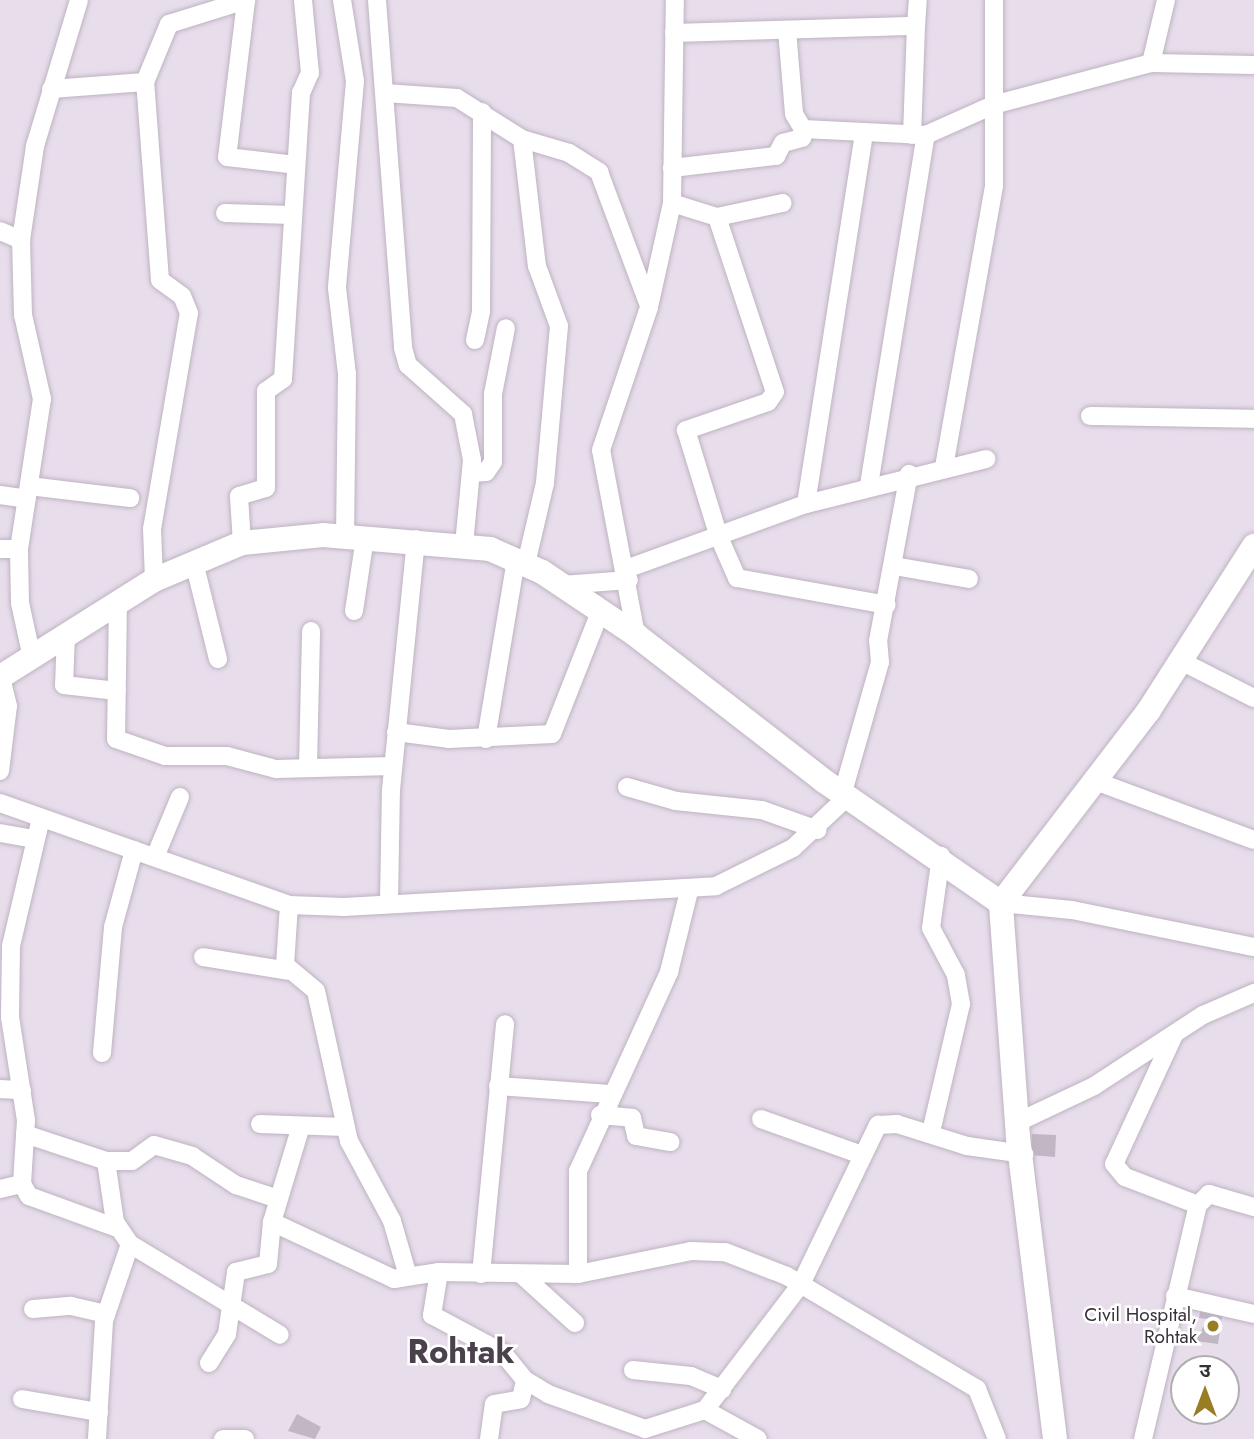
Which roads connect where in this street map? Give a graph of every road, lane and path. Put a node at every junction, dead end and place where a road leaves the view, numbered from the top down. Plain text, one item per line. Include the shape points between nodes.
1 (79, 0) edge
2 (246, 0) edge
3 (303, 0) edge
4 (342, 0) edge
5 (377, 0) edge
6 (675, 0) edge
7 (918, 0) edge
8 (994, 0) edge
9 (1166, 0) edge
10 (916, 26) junction
11 (786, 30) junction
12 (674, 33) junction
13 (1151, 62) junction
14 (1254, 65) edge
15 (145, 82) junction
16 (51, 89) junction
17 (385, 93) junction
18 (993, 105) junction
19 (482, 111) junction
20 (803, 130) junction
21 (864, 135) junction
22 (919, 135) junction
23 (522, 139) junction
24 (296, 165) junction
25 (672, 169) junction
26 (672, 203) junction
27 (783, 203) dead end
28 (225, 213) dead end
29 (292, 215) junction
30 (717, 217) junction
31 (0, 231) edge
32 (21, 240) junction
33 (649, 307) junction
34 (506, 328) dead end
35 (475, 340) dead end
36 (1090, 416) dead end
37 (1254, 419) edge
38 (986, 459) dead end
39 (944, 467) junction
40 (472, 473) junction
41 (909, 474) junction
42 (869, 485) junction
43 (28, 493) junction
44 (0, 495) edge
45 (130, 498) dead end
46 (806, 504) junction
47 (355, 536) junction
48 (719, 537) junction
49 (416, 539) junction
50 (242, 543) junction
51 (464, 544) junction
52 (1254, 546) edge
53 (0, 549) edge
54 (19, 549) junction
55 (194, 562) junction
56 (521, 562) junction
57 (894, 566) junction
58 (628, 575) junction
59 (969, 579) dead end
60 (154, 580) junction
61 (562, 585) junction
62 (118, 600) junction
63 (887, 605) junction
64 (354, 611) dead end
65 (600, 612) junction
66 (311, 631) dead end
67 (66, 634) junction
68 (636, 635) junction
69 (32, 658) junction
70 (218, 659) dead end
71 (1181, 661) junction
72 (0, 677) edge
73 (117, 691) junction
74 (1254, 698) edge
75 (396, 732) junction
76 (486, 739) junction
77 (308, 766) junction
78 (393, 766) junction
79 (0, 771) edge
80 (1097, 782) junction
81 (627, 787) dead end
82 (846, 793) junction
83 (180, 797) dead end
84 (0, 803) edge
85 (41, 818) junction
86 (818, 830) junction
87 (0, 834) edge
88 (35, 839) junction
89 (1254, 840) edge
90 (134, 850) junction
91 (941, 856) junction
92 (155, 857) junction
93 (689, 891) junction
94 (389, 901) junction
95 (1001, 904) junction
96 (289, 905) junction
97 (1254, 947) edge
98 (204, 957) dead end
99 (289, 971) junction
100 (1254, 993) edge
101 (505, 1024) dead end
102 (1174, 1035) junction
103 (102, 1053) dead end
104 (498, 1086) junction
105 (0, 1088) edge
106 (22, 1090) junction
107 (610, 1094) junction
108 (600, 1115) junction
109 (761, 1119) dead end
110 (260, 1124) dead end
111 (301, 1126) junction
112 (345, 1127) junction
113 (931, 1132) junction
114 (25, 1134) junction
115 (670, 1142) dead end
116 (1018, 1142) junction
117 (859, 1153) junction
118 (106, 1161) junction
119 (22, 1184) junction
120 (0, 1189) edge
121 (278, 1199) junction
122 (1198, 1205) junction
123 (1254, 1207) edge
124 (272, 1222) junction
125 (117, 1228) junction
126 (130, 1244) junction
127 (439, 1272) junction
128 (481, 1274) junction
129 (521, 1274) junction
130 (578, 1274) junction
131 (408, 1276) junction
132 (801, 1284) junction
133 (1175, 1296) junction
134 (33, 1309) dead end
135 (234, 1309) junction
136 (106, 1314) junction
137 (1254, 1314) edge
138 (575, 1323) dead end
139 (280, 1335) dead end
140 (209, 1363) dead end
141 (633, 1370) dead end
142 (525, 1380) junction
143 (722, 1389) junction
144 (22, 1399) dead end
145 (705, 1410) junction
146 (99, 1412) junction
147 (97, 1439) edge
148 (223, 1439) edge
149 (245, 1439) edge
150 (489, 1439) edge
151 (758, 1439) edge
152 (997, 1439) edge
153 (1041, 1439) edge
154 (1055, 1439) edge
155 (1143, 1439) edge

1 - 16 street
2 - 15 street via 169,24
2 - 24 street via 227,157
3 - 24 street via 310,73 301,93
4 - 47 street via 355,81 337,288 347,374
5 - 17 street
6 - 12 street
7 - 10 street
8 - 18 street
9 - 13 street
10 - 11 street
10 - 22 street
11 - 12 street
11 - 20 street via 794,114
12 - 25 street
13 - 14 street
13 - 18 street
15 - 16 street
15 - 60 street via 160,280 182,296 188,313 152,529
16 - 32 street
17 - 19 street via 444,93
17 - 40 street via 405,356 463,414
18 - 22 street
18 - 39 street via 994,185
19 - 23 street
19 - 35 street via 481,311
20 - 21 street
20 - 25 street via 802,138 783,143 776,156
21 - 22 street
21 - 46 street
22 - 42 street
23 - 33 street via 569,153 599,172
23 - 56 street via 537,266 559,326 545,483
24 - 29 street
25 - 26 street
26 - 30 street
26 - 33 street
27 - 30 street
28 - 29 street
29 - 50 street via 283,379 266,391 266,488 239,496
30 - 48 street via 775,393 768,402 692,423 686,430
31 - 32 street
32 - 43 street via 23,315 42,400
33 - 58 street via 601,450 603,486
34 - 40 street via 493,394 493,462 486,472
36 - 37 street
38 - 39 street
39 - 41 street
40 - 51 street
41 - 42 street
41 - 57 street
42 - 46 street
43 - 44 street
43 - 45 street
43 - 54 street
46 - 48 street
47 - 49 street
47 - 50 street
47 - 64 street
48 - 58 street
48 - 63 street via 737,578
49 - 51 street
49 - 75 street
50 - 55 street
51 - 56 street
52 - 71 street
53 - 54 street
54 - 69 street via 20,603
55 - 60 street
55 - 70 street
56 - 61 street
56 - 76 street
57 - 59 street
57 - 63 street
58 - 61 street
58 - 68 street
60 - 62 street
61 - 65 street
62 - 67 street
62 - 73 street
63 - 82 street via 880,662
65 - 68 street
65 - 76 street via 552,734
66 - 77 street
67 - 69 street
67 - 73 street via 64,685
68 - 82 street
69 - 72 street
71 - 74 street
71 - 80 street
72 - 79 street via 8,706
73 - 77 street via 114,734 120,741 165,756 226,756 276,769
75 - 76 street
75 - 78 street
77 - 78 street
78 - 94 street
80 - 89 street
80 - 95 street
81 - 86 street via 676,801 762,810
82 - 86 street
82 - 91 street
83 - 92 street
84 - 85 street
85 - 88 street
85 - 90 street
86 - 93 street via 751,870
87 - 88 street
88 - 106 street via 11,946 10,1017
90 - 92 street
90 - 103 street via 113,927
91 - 95 street
91 - 113 street via 931,929 956,975 961,1004
92 - 96 street
93 - 94 street
93 - 107 street via 669,972
94 - 96 street
95 - 97 street via 1072,910
95 - 116 street
96 - 99 street via 284,959
98 - 99 street
99 - 112 street via 316,991
100 - 102 street
101 - 104 street
102 - 116 street
102 - 122 street via 1114,1164 1125,1177
104 - 107 street
104 - 128 street
105 - 106 street
106 - 114 street
107 - 108 street
108 - 115 street via 632,1118 636,1136
108 - 130 street via 578,1171
109 - 117 street
110 - 111 street
111 - 112 street
111 - 121 street
112 - 131 street via 392,1221
113 - 116 street
113 - 117 street via 886,1122
114 - 118 street
114 - 119 street
116 - 153 street
116 - 154 street
117 - 132 street
118 - 121 street via 132,1161 153,1144 192,1156 236,1185
118 - 125 street
119 - 120 street
119 - 125 street via 29,1196
121 - 124 street
122 - 123 street via 1209,1195
122 - 133 street
124 - 131 street via 371,1273
124 - 135 street via 266,1267 236,1272
125 - 126 street
126 - 135 street
126 - 136 street
127 - 128 street
127 - 131 street
127 - 142 street via 432,1315 503,1353
128 - 129 street
129 - 130 street
129 - 138 street
130 - 132 street via 709,1249
132 - 143 street
132 - 152 street via 977,1389
133 - 137 street
133 - 155 street
134 - 136 street via 71,1306
135 - 139 street
135 - 140 street
136 - 146 street
141 - 143 street via 691,1376
142 - 145 street via 625,1427 667,1426
142 - 150 street via 521,1399 494,1404
143 - 145 street
144 - 146 street
145 - 151 street
146 - 147 street
148 - 149 street

